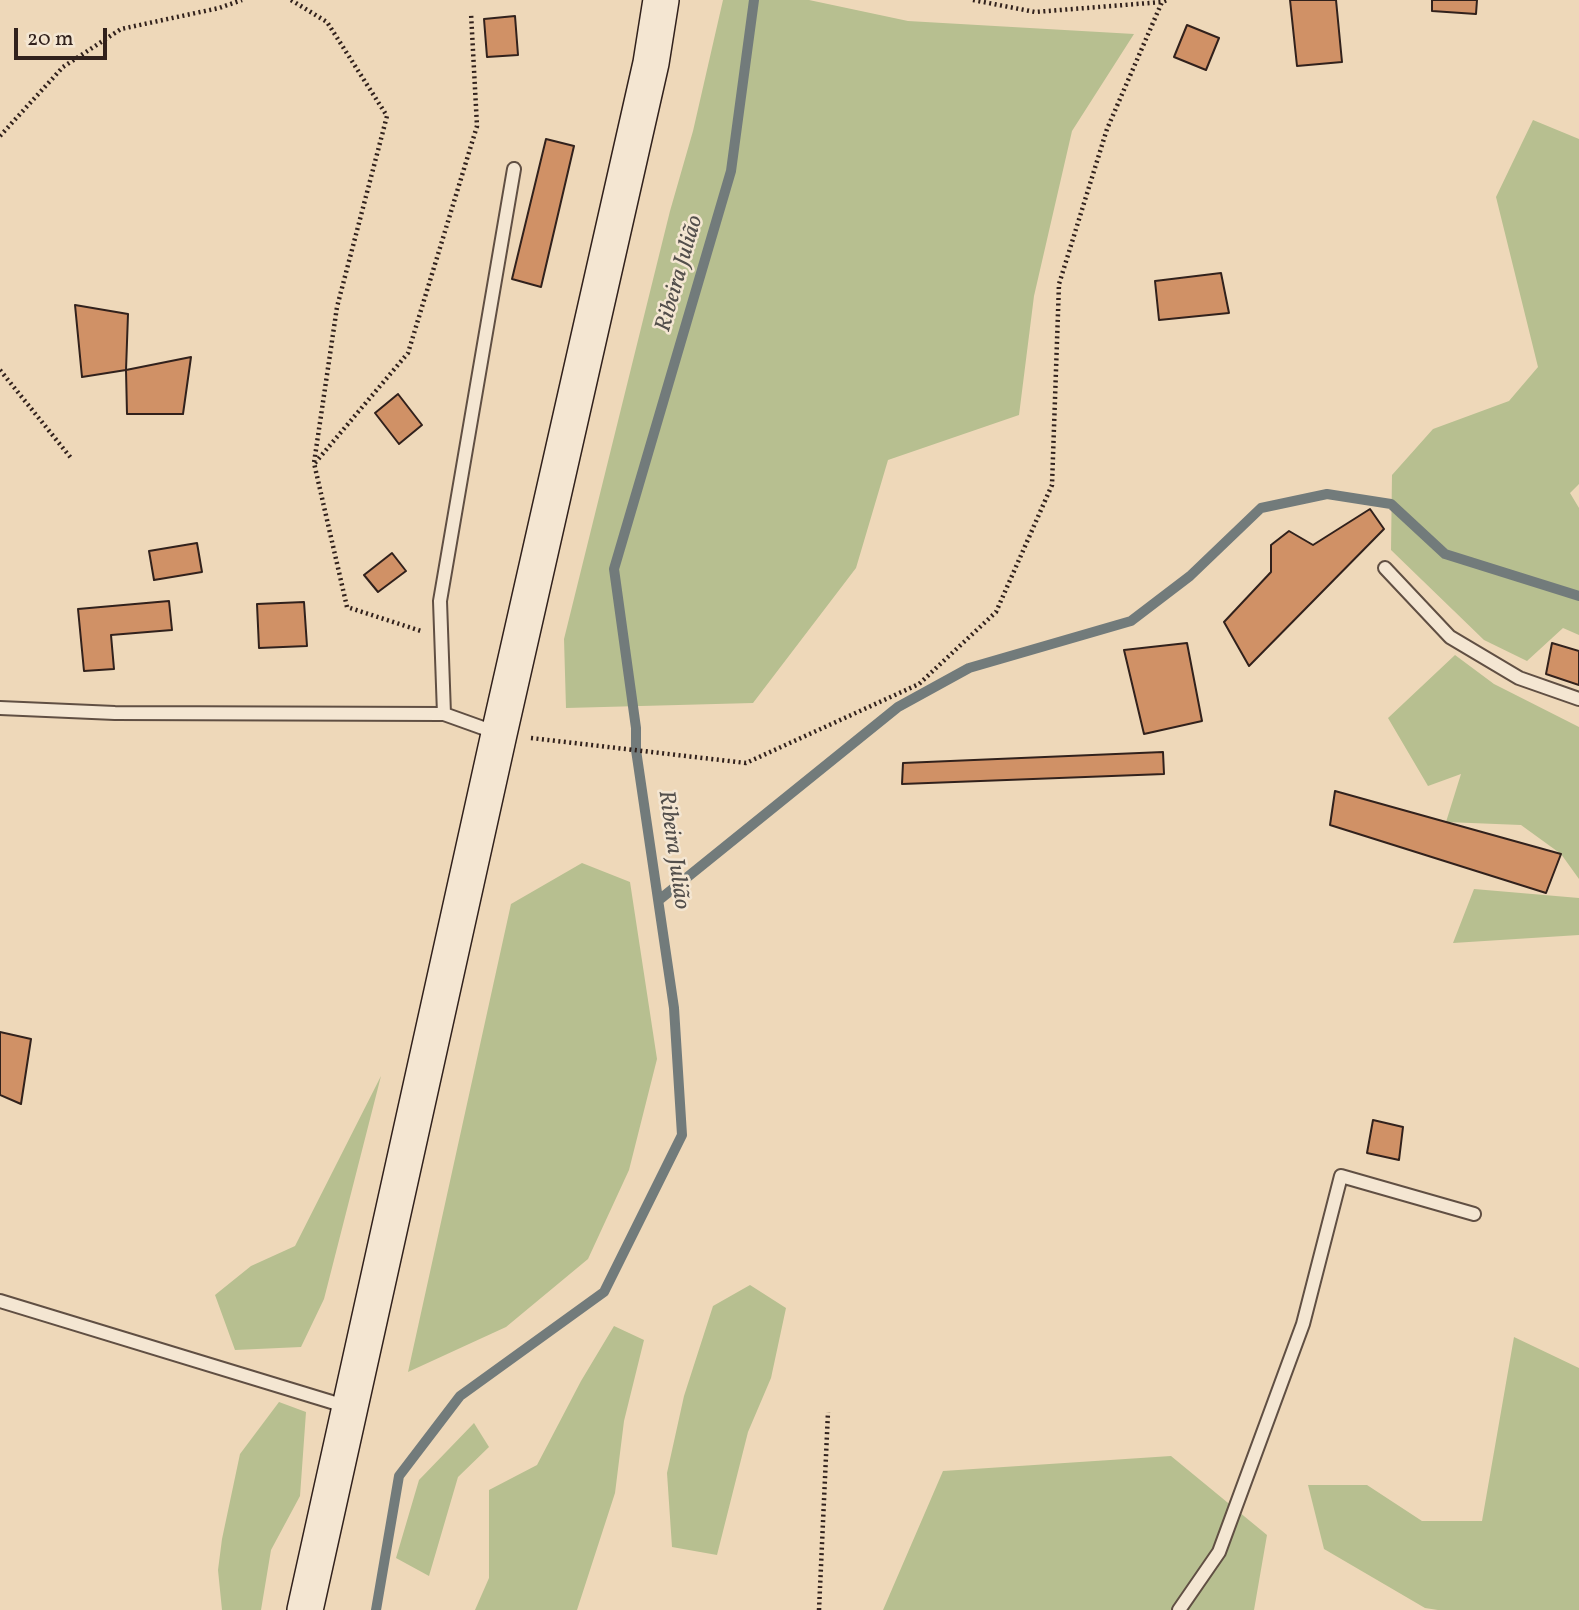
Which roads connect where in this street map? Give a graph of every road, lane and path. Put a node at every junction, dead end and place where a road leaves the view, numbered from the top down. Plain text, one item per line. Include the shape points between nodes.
1 (242, 0) edge
2 (291, 0) edge
3 (661, 0) edge
4 (973, 0) edge
5 (1165, 1) edge
6 (471, 13) dead end
7 (0, 136) edge
8 (514, 169) dead end
9 (0, 370) edge
10 (71, 458) dead end
11 (314, 463) junction
12 (1385, 568) dead end
13 (441, 638) junction
14 (1579, 699) edge
15 (0, 708) edge
16 (444, 714) junction
17 (499, 734) junction
18 (1474, 1214) dead end
19 (0, 1301) edge
20 (350, 1407) junction
21 (828, 1412) dead end
22 (305, 1610) edge
23 (819, 1610) edge
24 (1180, 1610) edge

1 - 7 path via 121,29 63,67
2 - 11 path via 327,22 387,116 337,307
3 - 17 main road via 651,63
4 - 5 path via 1035,12
5 - 17 path via 1107,129 1059,284 1052,485 996,612 919,684 746,763
6 - 11 path via 477,126 408,352
8 - 13 lane via 440,601
9 - 10 path
11 - 13 path via 347,607
12 - 14 lane via 1450,637 1519,678
13 - 16 lane
15 - 16 lane
16 - 17 lane
17 - 20 main road
18 - 24 lane via 1341,1176 1303,1324 1219,1552
19 - 20 lane
20 - 22 main road
21 - 23 path

